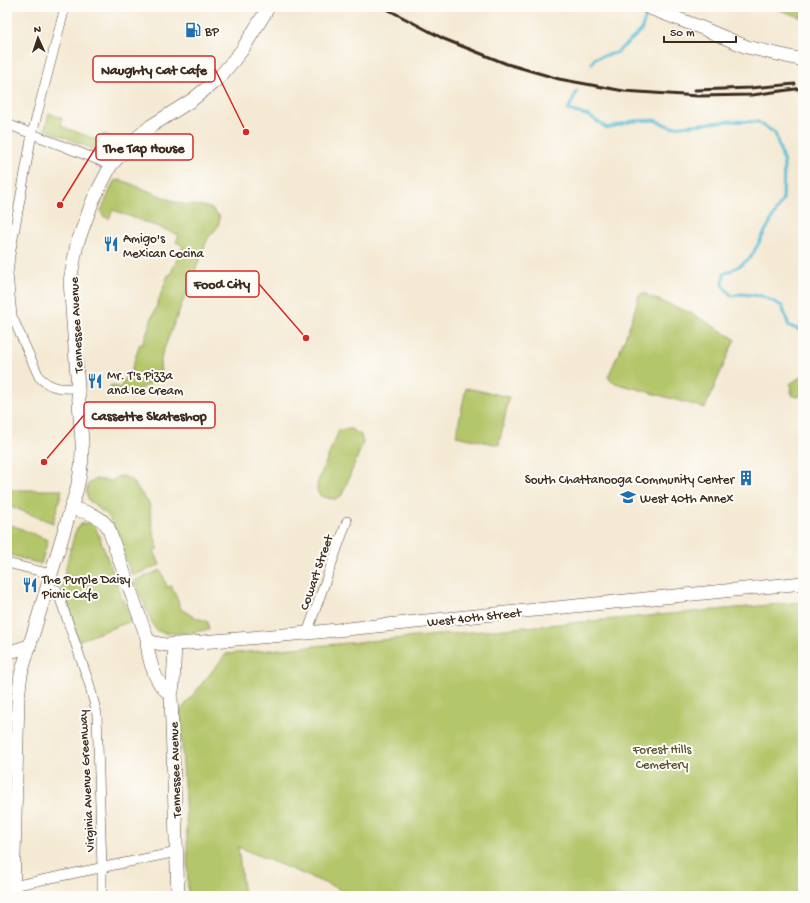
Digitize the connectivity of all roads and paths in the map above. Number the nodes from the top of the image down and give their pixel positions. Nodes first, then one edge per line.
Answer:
1 (65, 7) edge
2 (268, 7) edge
3 (647, 7) edge
4 (803, 60) edge
5 (7, 124) edge
6 (32, 134) junction
7 (110, 165) junction
8 (8, 257) edge
9 (78, 388) junction
10 (71, 508) junction
11 (347, 521) dead end
12 (7, 563) edge
13 (51, 574) junction
14 (803, 583) edge
15 (48, 587) junction
16 (307, 633) junction
17 (147, 638) junction
18 (175, 644) junction
19 (29, 646) junction
20 (7, 652) edge
21 (170, 696) junction
22 (177, 852) junction
23 (102, 867) junction
24 (11, 890) edge
25 (102, 896) edge
26 (178, 896) edge

1 - 6 street
2 - 7 main road, Tennessee Avenue
3 - 4 main road
5 - 6 street
6 - 7 street
6 - 8 street
7 - 9 main road, Tennessee Avenue
8 - 9 street
9 - 10 main road, Tennessee Avenue
10 - 13 main road, Tennessee Avenue
10 - 17 main road
11 - 16 street, Cowart Street
12 - 13 street
13 - 15 main road, Tennessee Avenue
14 - 16 main road, West 40th Street
15 - 19 main road, Tennessee Avenue
15 - 23 street, Virginia Avenue Greenway
16 - 18 main road, West 40th Street
17 - 18 main road, West 40th Street
17 - 21 main road
18 - 21 main road, Tennessee Avenue
19 - 20 main road
19 - 24 main road, Tennessee Avenue
21 - 22 main road, Tennessee Avenue
22 - 23 street
22 - 26 main road, Tennessee Avenue
23 - 24 street
23 - 25 street

